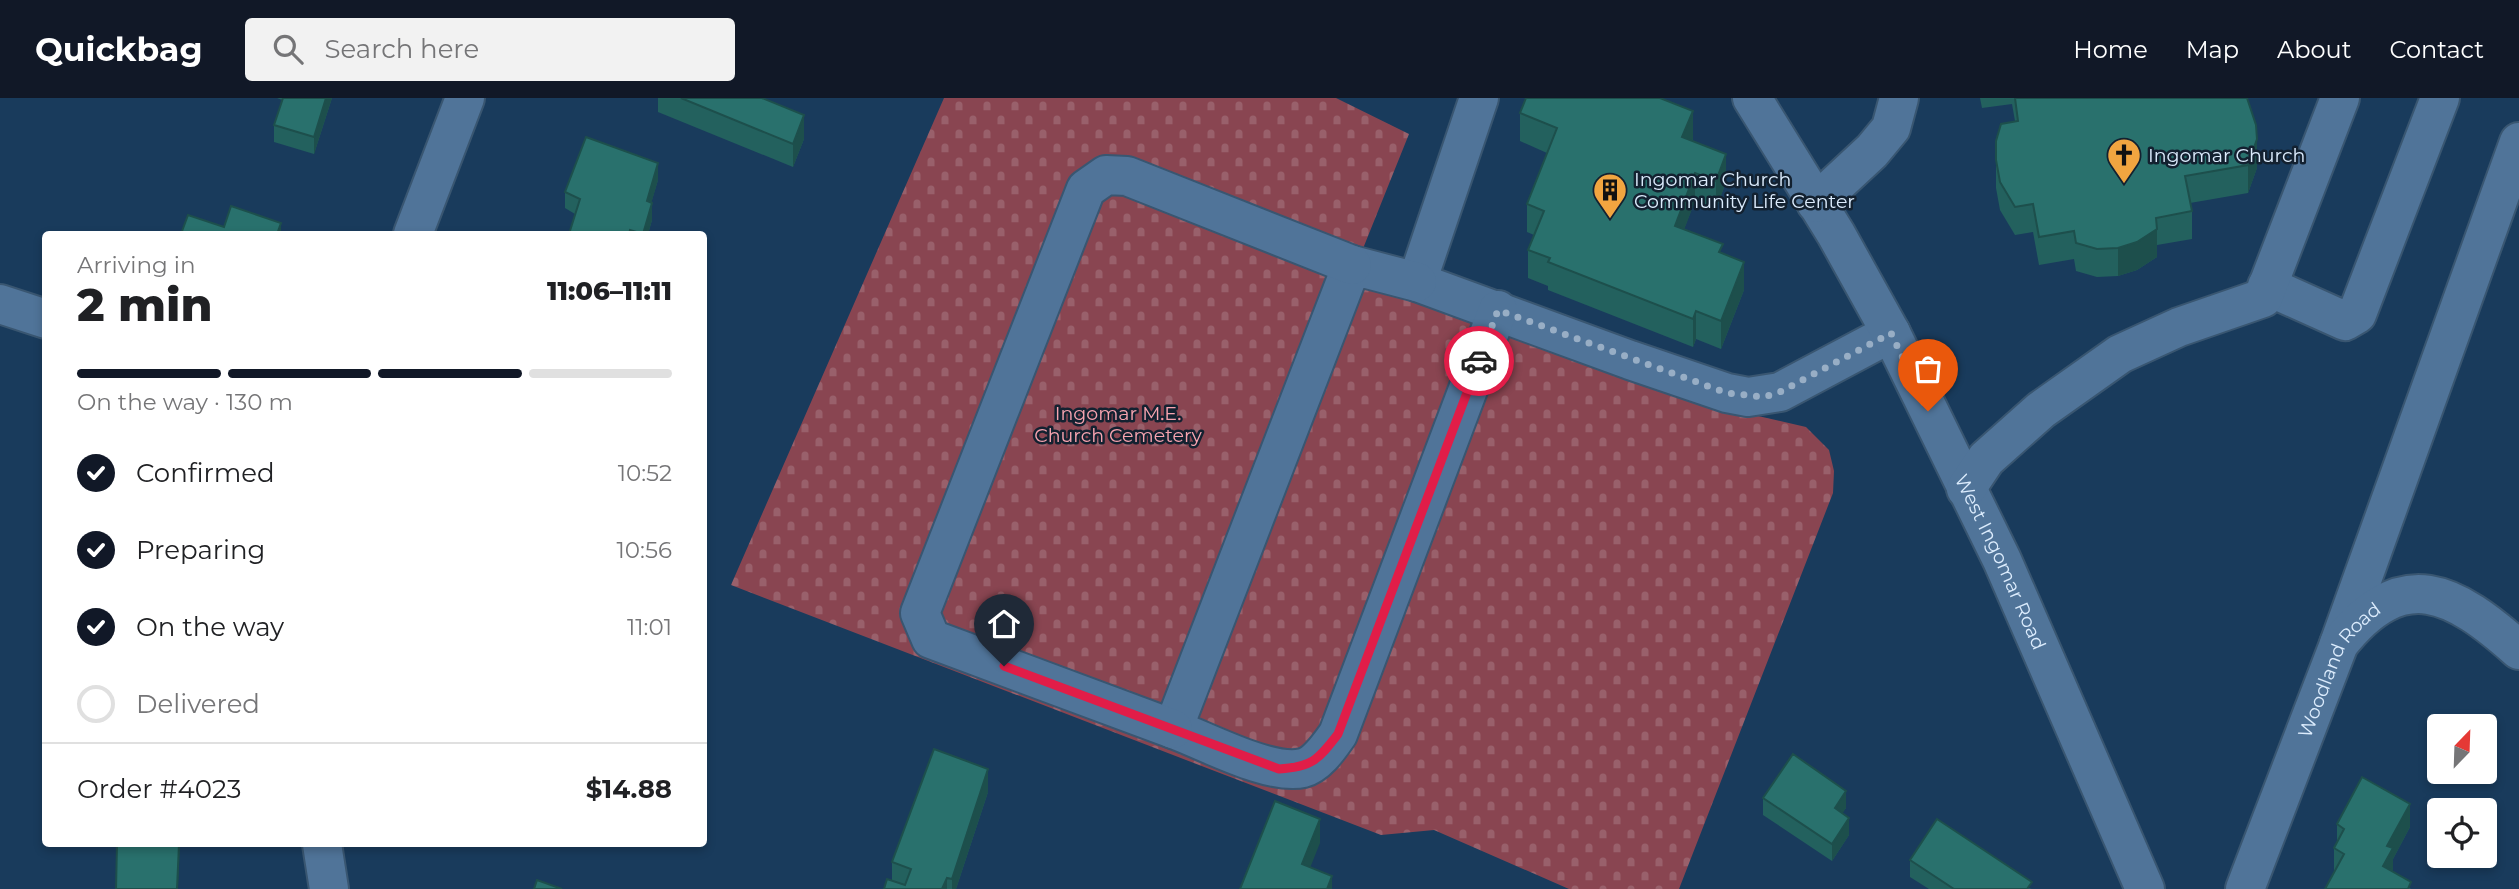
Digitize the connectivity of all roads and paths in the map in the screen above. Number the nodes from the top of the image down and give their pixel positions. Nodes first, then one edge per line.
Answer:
1 (464, 98) edge
2 (1479, 98) edge
3 (1752, 98) edge
4 (1899, 98) edge
5 (2340, 98) edge
6 (2440, 98) edge
7 (2519, 142) edge
8 (1816, 203) junction
9 (414, 231) edge
10 (1352, 265) junction
11 (1417, 282) junction
12 (2267, 286) junction
13 (0, 304) edge
14 (1498, 310) junction
15 (42, 318) edge
16 (1891, 333) junction
17 (1966, 489) junction
18 (2339, 644) junction
19 (2519, 650) edge
20 (1173, 729) junction
21 (322, 847) edge
22 (329, 889) edge
23 (2145, 889) edge
24 (2245, 889) edge

1 - 9 street
2 - 11 street
3 - 8 street, West Ingomar Road
4 - 8 street
5 - 12 street
6 - 12 street
7 - 18 street
8 - 16 street, West Ingomar Road
10 - 11 street
10 - 20 street
10 - 20 street
11 - 14 street
12 - 17 street
13 - 15 street
14 - 16 street
14 - 20 street
16 - 17 street, West Ingomar Road
17 - 23 street, West Ingomar Road
18 - 19 street, Woodland Road
18 - 24 street, Woodland Road
21 - 22 street

